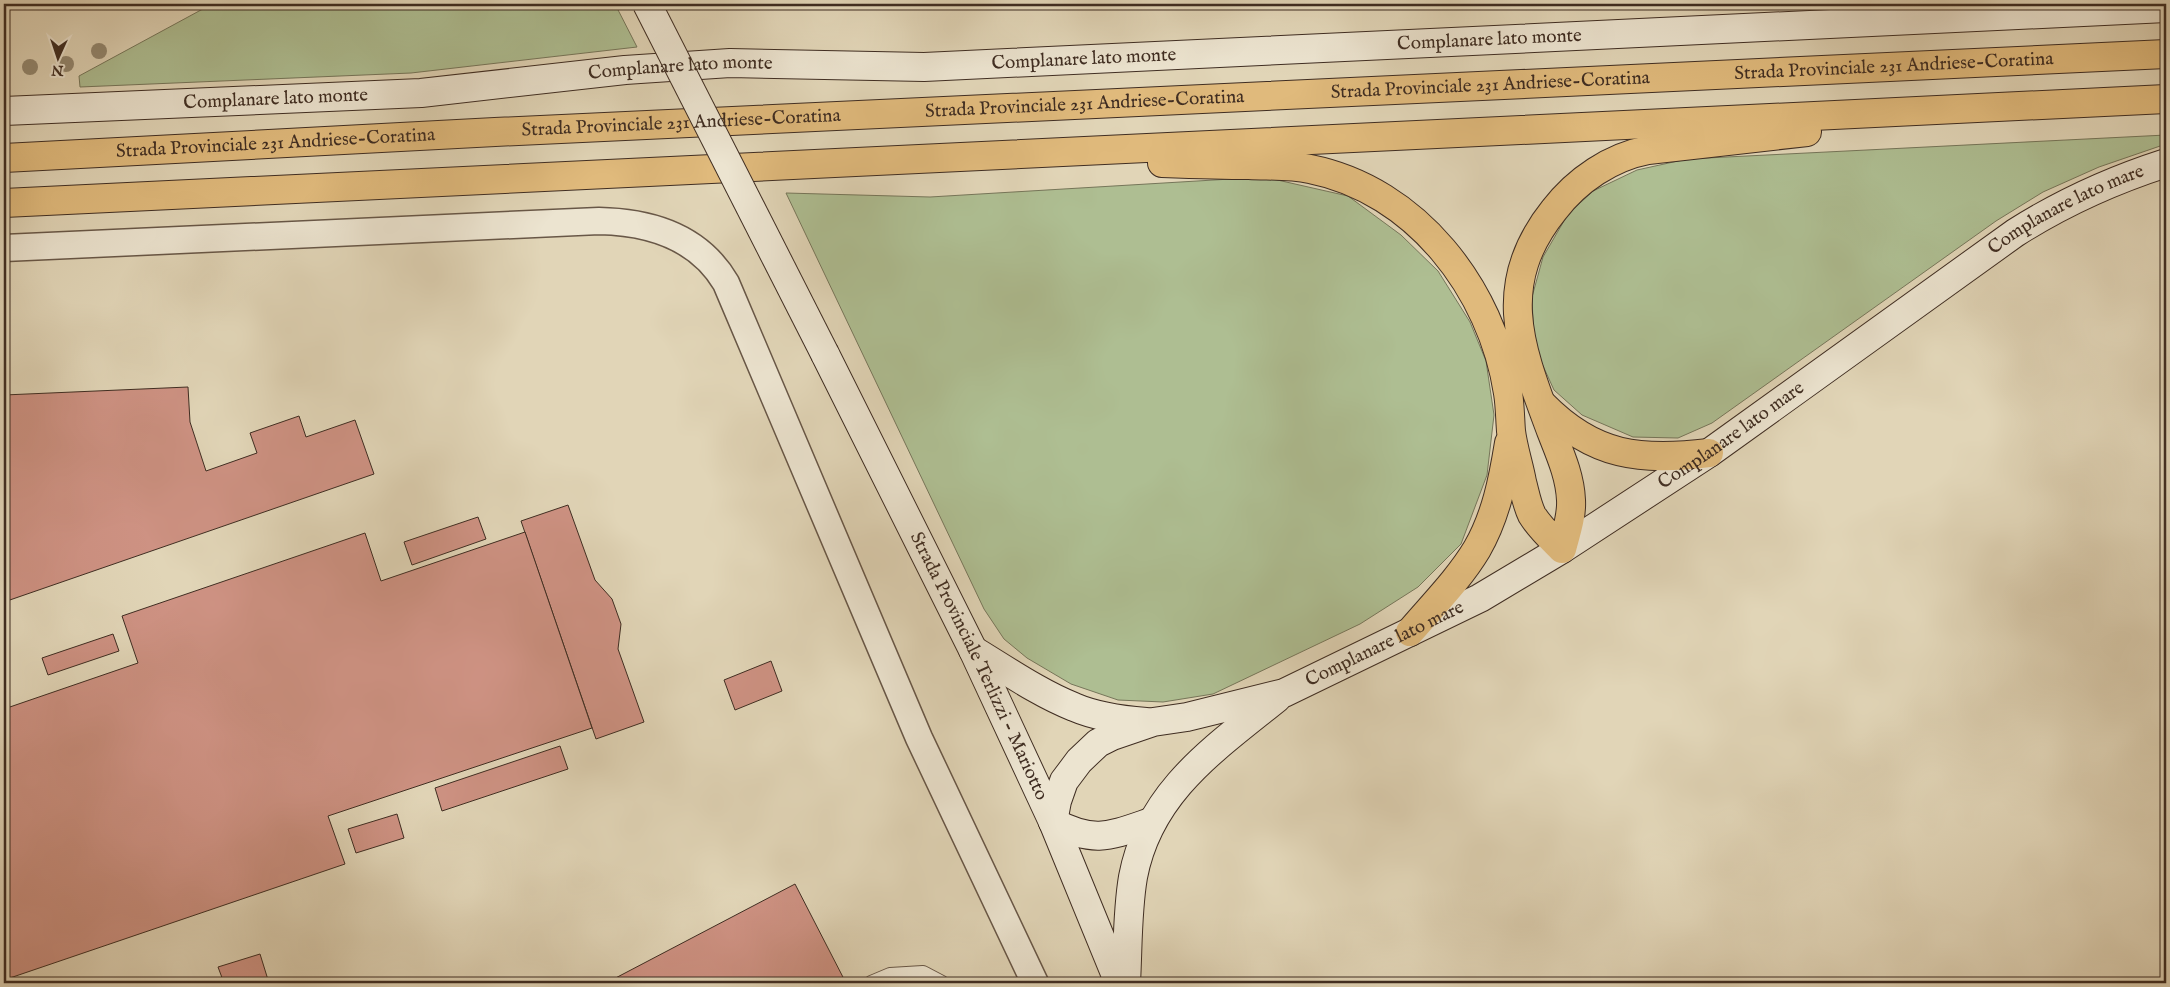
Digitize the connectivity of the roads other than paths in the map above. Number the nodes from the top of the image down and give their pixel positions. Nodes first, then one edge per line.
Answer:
1 (647, 4) edge
2 (2166, 8) edge
3 (2166, 54) edge
4 (2166, 99) edge
5 (2059, 103) junction
6 (4, 111) edge
7 (941, 157) junction
8 (4, 158) edge
9 (2166, 163) edge
10 (4, 203) edge
11 (4, 248) edge
12 (1540, 402) junction
13 (1511, 432) junction
14 (1709, 453) junction
15 (1562, 549) junction
16 (1410, 632) junction
17 (973, 650) junction
18 (1284, 693) junction
19 (1153, 722) junction
20 (1053, 822) junction
21 (1151, 822) junction
22 (871, 983) edge
23 (942, 983) edge
24 (1036, 983) edge
25 (1119, 983) edge
26 (1126, 983) edge

1 - 17 street, Strada Provinciale Terlizzi - Mariotto, bridge
2 - 6 street, Complanare lato monte
3 - 8 highway, Strada Provinciale 231 Andriese-Coratina
4 - 5 highway
5 - 7 highway
5 - 12 highway
7 - 10 highway
7 - 13 highway
9 - 14 street, Complanare lato mare
11 - 24 street
12 - 14 highway
12 - 15 highway
13 - 15 highway
13 - 16 highway
14 - 15 street, Complanare lato mare
15 - 16 street, Complanare lato mare
16 - 18 street, Complanare lato mare
17 - 19 street
17 - 20 street, Strada Provinciale Terlizzi - Mariotto
18 - 19 street
18 - 21 street
19 - 20 street
20 - 21 street
20 - 25 street, Strada Provinciale Terlizzi - Mariotto
21 - 26 street
22 - 23 lane

